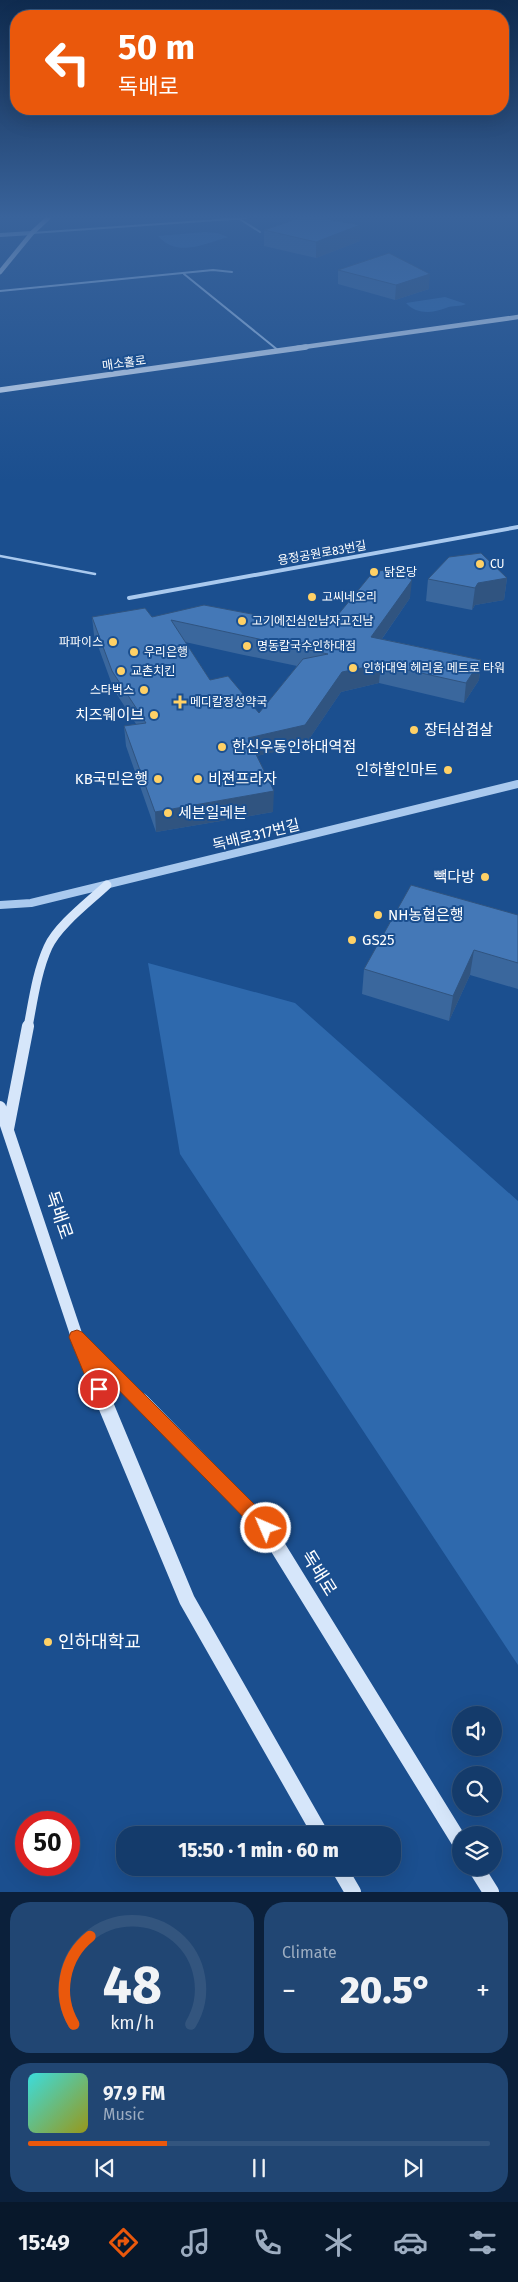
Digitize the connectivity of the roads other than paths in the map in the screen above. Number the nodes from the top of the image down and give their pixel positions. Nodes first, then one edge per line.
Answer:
1 (224, 306) edge
2 (518, 317) edge
3 (279, 351) junction
4 (0, 383) edge
5 (30, 386) junction
6 (0, 390) edge
7 (0, 395) edge
8 (518, 527) edge
9 (0, 556) edge
10 (95, 574) dead end
11 (129, 598) dead end
12 (518, 784) edge
13 (107, 885) junction
14 (0, 905) edge
15 (0, 1107) edge
16 (8, 1130) junction
17 (77, 1337) junction
18 (315, 1826) edge
19 (452, 1829) edge
20 (344, 1876) edge
21 (481, 1876) edge
22 (353, 1892) edge
23 (491, 1892) edge

1 - 3 lane
2 - 3 main road, 매소홀로
3 - 5 main road, 매소홀로
4 - 5 main road
5 - 6 main road, 매소홀로
5 - 7 main road
8 - 11 street, 용정공원로83번길
9 - 10 lane
12 - 13 street, 독배로317번길
13 - 14 street, 독배로317번길
13 - 16 main road
15 - 16 main road, 독배로
16 - 17 main road, 독배로
17 - 18 main road, 독배로
17 - 19 main road, 독배로
20 - 22 main road
21 - 23 main road

